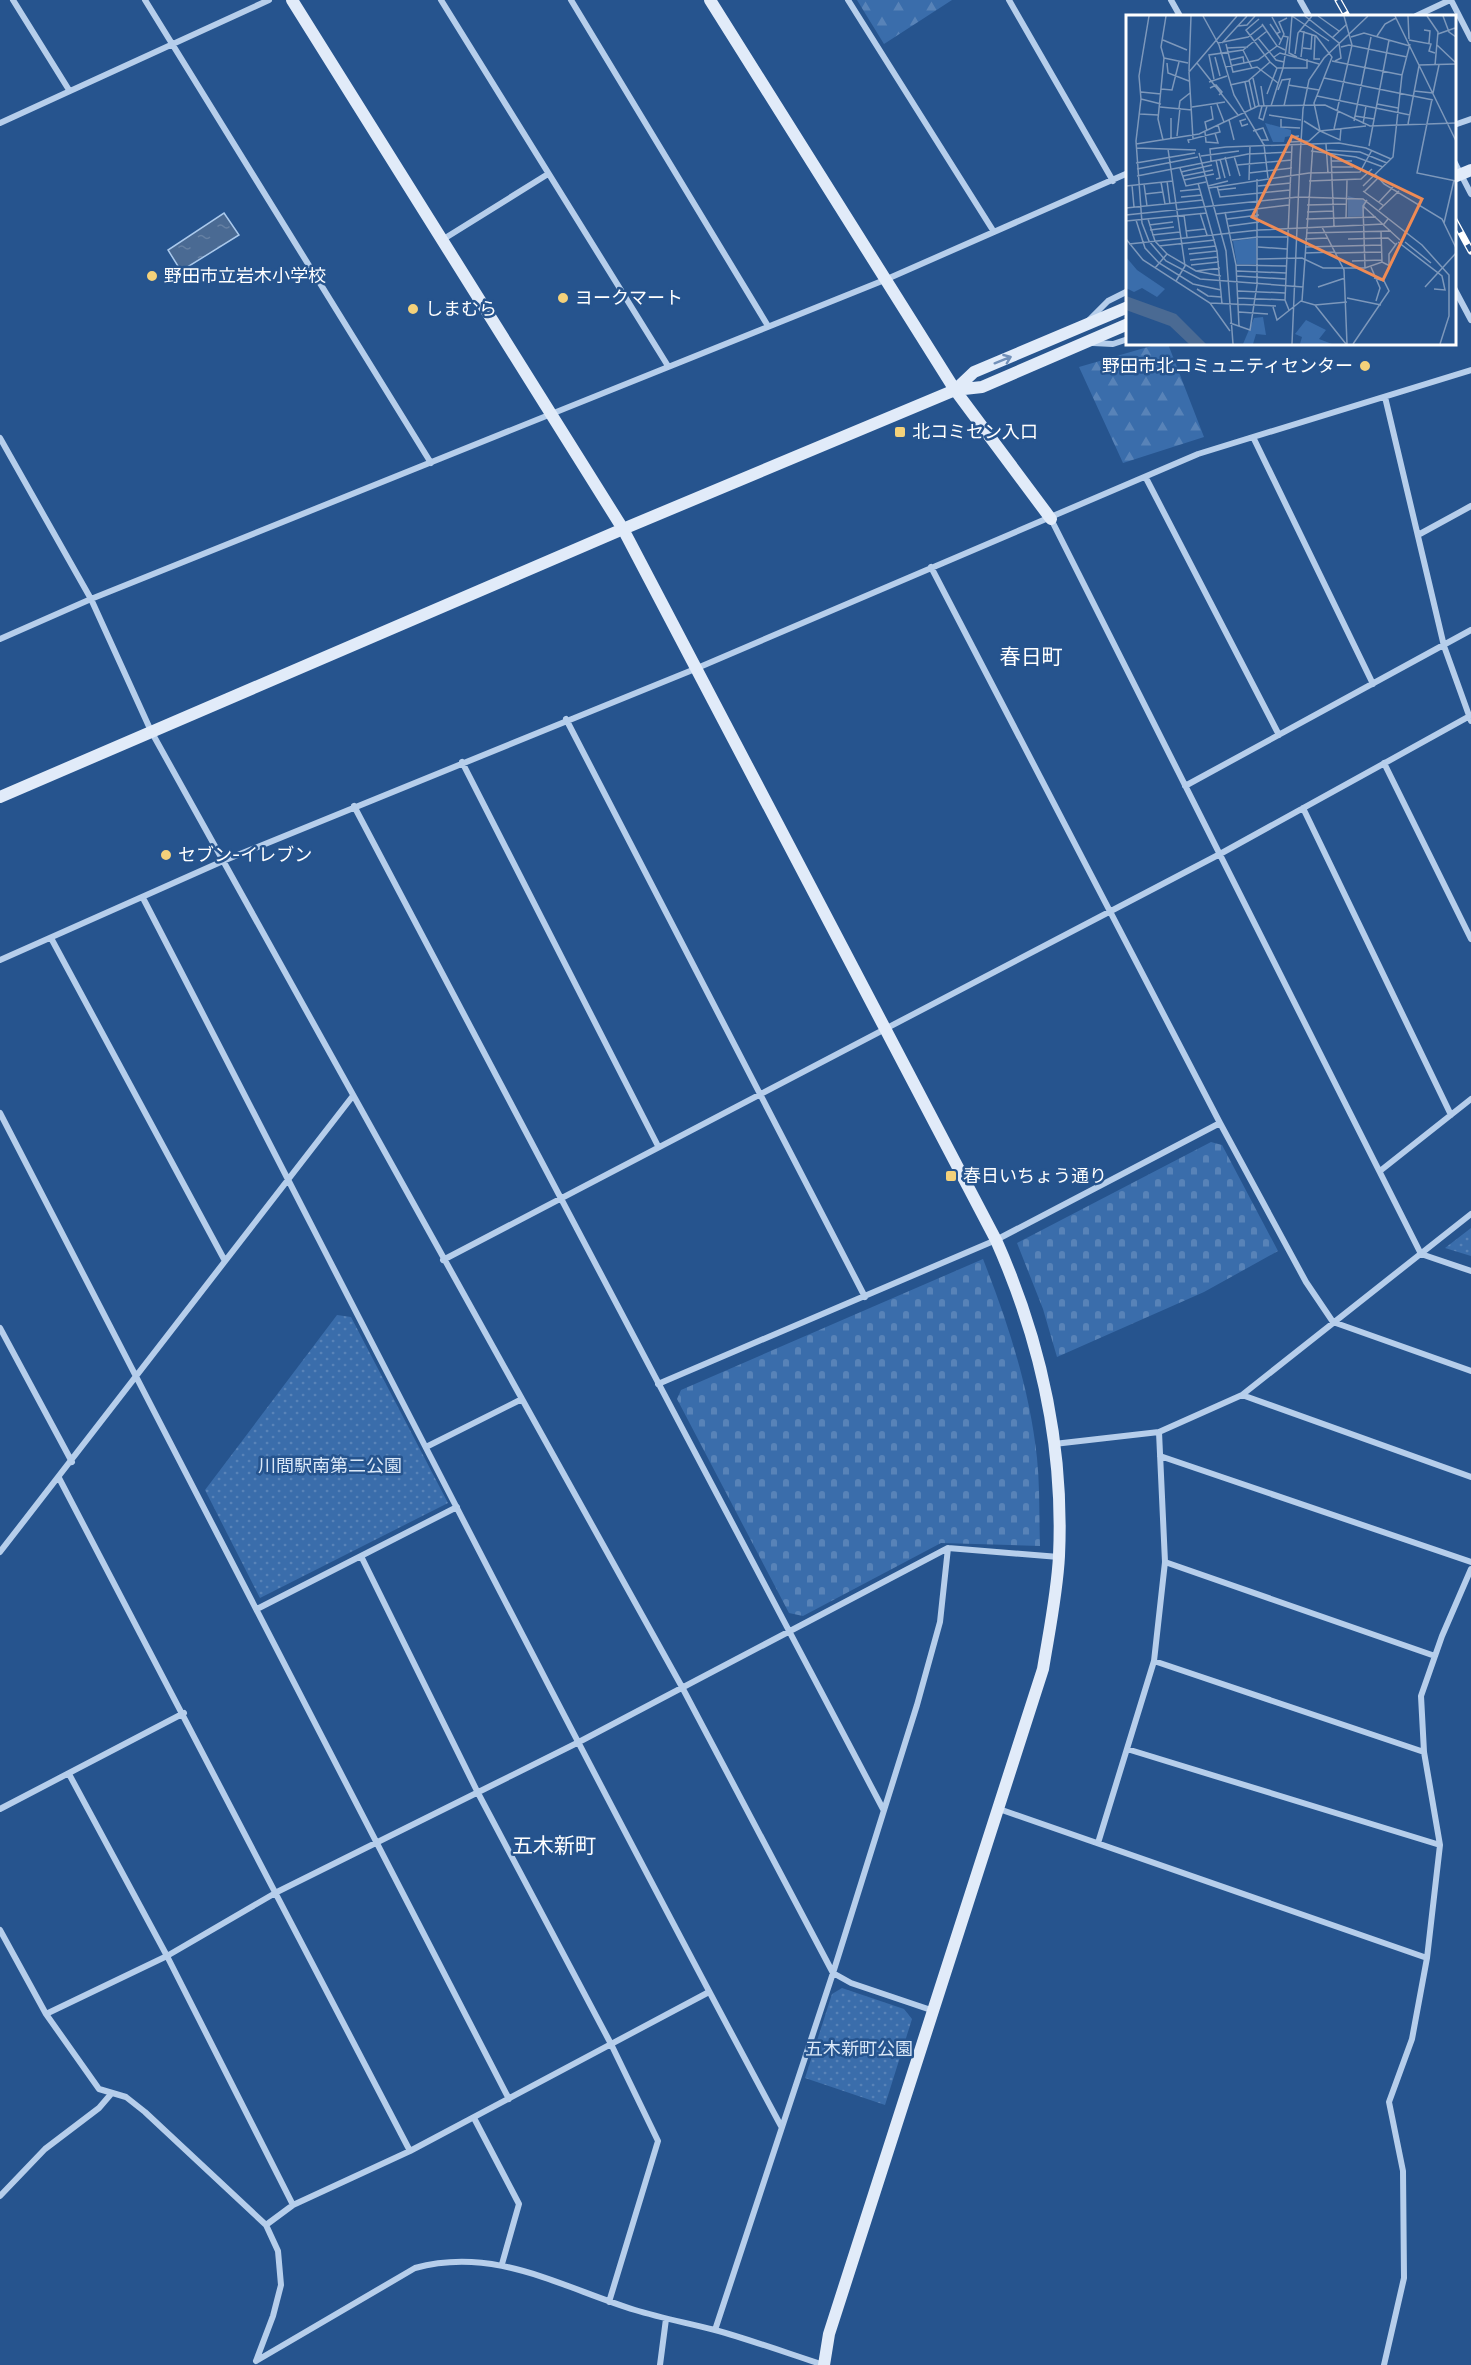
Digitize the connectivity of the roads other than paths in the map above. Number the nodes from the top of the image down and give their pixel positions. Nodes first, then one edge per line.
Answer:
1 (13, 0) edge
2 (145, 0) edge
3 (269, 0) edge
4 (292, 0) edge
5 (441, 0) edge
6 (571, 0) edge
7 (710, 0) edge
8 (848, 0) edge
9 (1009, 0) edge
10 (1171, 0) edge
11 (1300, 0) edge
12 (1450, 0) edge
13 (1179, 15) edge
14 (1308, 15) edge
15 (1418, 15) edge
16 (1471, 39) edge
17 (173, 45) junction
18 (69, 90) junction
19 (1471, 119) edge
20 (0, 123) edge
21 (1456, 125) edge
22 (1456, 163) edge
23 (1471, 170) edge
24 (548, 174) junction
25 (1126, 174) edge
26 (1456, 177) edge
27 (1113, 181) junction
28 (1471, 194) edge
29 (994, 232) junction
30 (442, 240) junction
31 (887, 279) junction
32 (1456, 290) edge
33 (1126, 292) edge
34 (1126, 308) edge
35 (1471, 320) edge
36 (1126, 325) edge
37 (768, 326) junction
38 (1083, 327) junction
39 (1126, 340) edge
40 (1086, 342) junction
41 (668, 366) junction
42 (1471, 370) edge
43 (955, 390) junction
44 (1385, 397) junction
45 (551, 416) junction
46 (0, 438) edge
47 (1254, 439) junction
48 (431, 464) junction
49 (1146, 478) junction
50 (1471, 506) edge
51 (1051, 519) junction
52 (623, 529) junction
53 (1418, 536) junction
54 (931, 567) junction
55 (91, 598) junction
56 (1471, 630) edge
57 (0, 639) edge
58 (1444, 646) junction
59 (695, 669) junction
60 (1373, 684) junction
61 (566, 719) junction
62 (1470, 719) edge
63 (151, 731) junction
64 (1279, 735) junction
65 (462, 762) junction
66 (1384, 763) junction
67 (1185, 786) junction
68 (0, 797) edge
69 (354, 806) junction
70 (1303, 808) junction
71 (1220, 854) junction
72 (223, 861) junction
73 (143, 898) junction
74 (1111, 912) junction
75 (51, 938) junction
76 (1471, 939) edge
77 (0, 960) edge
78 (885, 1028) junction
79 (759, 1094) junction
80 (352, 1097) junction
81 (1471, 1099) edge
82 (0, 1113) edge
83 (1451, 1115) junction
84 (1221, 1123) junction
85 (658, 1146) junction
86 (1380, 1171) junction
87 (288, 1177) junction
88 (560, 1199) junction
89 (1471, 1214) edge
90 (996, 1240) junction
91 (1421, 1254) junction
92 (443, 1260) junction
93 (225, 1261) junction
94 (1471, 1271) edge
95 (866, 1297) junction
96 (1332, 1322) junction
97 (0, 1328) edge
98 (1471, 1371) edge
99 (137, 1378) junction
100 (658, 1384) junction
101 (1242, 1395) junction
102 (520, 1400) junction
103 (1159, 1432) junction
104 (1054, 1444) junction
105 (428, 1446) junction
106 (1160, 1456) junction
107 (72, 1462) junction
108 (1471, 1477) edge
109 (59, 1478) junction
110 (457, 1507) junction
111 (948, 1548) junction
112 (0, 1552) edge
113 (361, 1556) junction
114 (1059, 1557) junction
115 (1165, 1562) junction
116 (1471, 1562) edge
117 (1471, 1569) edge
118 (257, 1609) junction
119 (787, 1631) junction
120 (1435, 1656) junction
121 (1154, 1661) junction
122 (682, 1687) junction
123 (184, 1713) junction
124 (577, 1743) junction
125 (1127, 1749) junction
126 (1424, 1752) junction
127 (69, 1774) junction
128 (478, 1793) junction
129 (0, 1809) edge
130 (883, 1809) junction
131 (999, 1809) junction
132 (1098, 1843) junction
133 (379, 1844) junction
134 (1440, 1845) junction
135 (277, 1892) junction
136 (0, 1930) edge
137 (167, 1956) junction
138 (1427, 1958) junction
139 (833, 1973) junction
140 (709, 1992) junction
141 (934, 2011) junction
142 (46, 2014) junction
143 (611, 2044) junction
144 (111, 2094) junction
145 (509, 2099) junction
146 (474, 2118) junction
147 (780, 2126) junction
148 (410, 2151) junction
149 (0, 2196) edge
150 (293, 2205) junction
151 (266, 2225) junction
152 (502, 2264) junction
153 (609, 2302) junction
154 (666, 2319) junction
155 (715, 2330) junction
156 (660, 2365) edge
157 (824, 2365) edge
158 (1384, 2365) edge

1 - 18 street
2 - 17 street
3 - 17 street
4 - 30 street
5 - 24 street
6 - 37 street
7 - 31 street
8 - 29 street
9 - 27 street
10 - 13 street
11 - 14 street
12 - 15 street
12 - 16 street
17 - 18 street
17 - 48 street
18 - 20 street
19 - 21 street
22 - 28 street
23 - 26 street, bridge
24 - 30 street
24 - 41 street
25 - 27 street
27 - 29 street
29 - 31 street
30 - 45 street
31 - 37 street
31 - 43 street
32 - 35 street
33 - 38 street
34 - 38 street
36 - 40 street
37 - 41 street
43 -> 38 street
39 - 40 street
40 - 43 street
41 - 45 street
42 - 44 street
43 - 51 street
43 - 52 street
44 - 47 street
44 - 53 street
45 - 48 street
45 - 52 street
46 - 55 street
47 - 49 street
47 - 60 street
48 - 55 street
49 - 51 street
49 - 64 street
50 - 53 street
51 - 54 street
51 - 67 street
52 - 59 street
52 - 63 street
53 - 58 street
54 - 59 street
54 - 74 street
55 - 57 street
55 - 63 street
56 - 58 street
58 - 60 street
58 - 62 street
59 - 61 street
59 - 78 street
60 - 64 street
61 - 65 street
61 - 79 street
62 - 66 street
63 - 68 street
63 - 72 street
64 - 67 street
65 - 69 street
65 - 85 street
66 - 70 street
66 - 76 street
67 - 71 street
69 - 72 street
69 - 88 street
70 - 71 street
70 - 83 street
71 - 74 street
71 - 86 street
72 - 73 street
72 - 80 street
73 - 75 street
73 - 87 street
74 - 78 street
74 - 84 street
75 - 77 street
75 - 93 street
78 - 79 street
78 - 90 street
79 - 85 street
79 - 95 street
80 - 87 street
80 - 92 street
81 - 83 street
82 - 99 street
83 - 86 street
84 - 90 street
84 - 96 street
85 - 88 street
86 - 91 street
87 - 93 street
87 - 105 street
88 - 92 street
88 - 100 street
89 - 91 street
90 - 95 street
90 - 104 street
91 - 94 street
91 - 96 street
92 - 102 street
93 - 99 street
95 - 100 street
96 - 98 street
96 - 101 street
97 - 107 street
99 - 107 street
99 - 118 street
100 - 119 street
101 - 103 street
101 - 108 street
102 - 105 street
102 - 122 street
103 - 104 street
103 - 106 street
104 - 114 street
105 - 110 street
106 - 115 street
106 - 116 street
107 - 109 street
109 - 112 street
109 - 123 street
110 - 113 street
110 - 124 street
111 - 114 street
111 - 119 street
111 - 130 street
113 - 118 street
113 - 128 street
114 - 131 street
115 - 120 street
115 - 121 street
117 - 120 street
118 - 133 street
119 - 122 street
119 - 130 street
120 - 126 street
121 - 125 street
121 - 126 street
122 - 124 street
122 - 139 street
123 - 127 street
123 - 135 street
124 - 128 street
124 - 140 street
125 - 132 street
125 - 134 street
126 - 134 street
127 - 129 street
127 - 137 street
128 - 133 street
128 - 143 street
130 - 139 street
131 - 132 street
131 - 141 street
132 - 138 street
133 - 135 street
133 - 145 street
134 - 138 street
135 - 137 street
135 - 148 street
136 - 142 street
137 - 142 street
137 - 150 street
138 - 158 street
139 - 141 street
139 - 147 street
140 - 143 street
140 - 147 street
141 - 157 street
142 - 144 street
143 - 145 street
143 - 153 street
144 - 149 street
144 - 151 street
145 - 146 street
146 - 148 street
146 - 152 street
147 - 155 street
148 - 150 street
150 - 151 street
151 - 152 street
152 - 153 street
153 - 154 street
154 - 155 street
154 - 156 street
155 - 157 street

